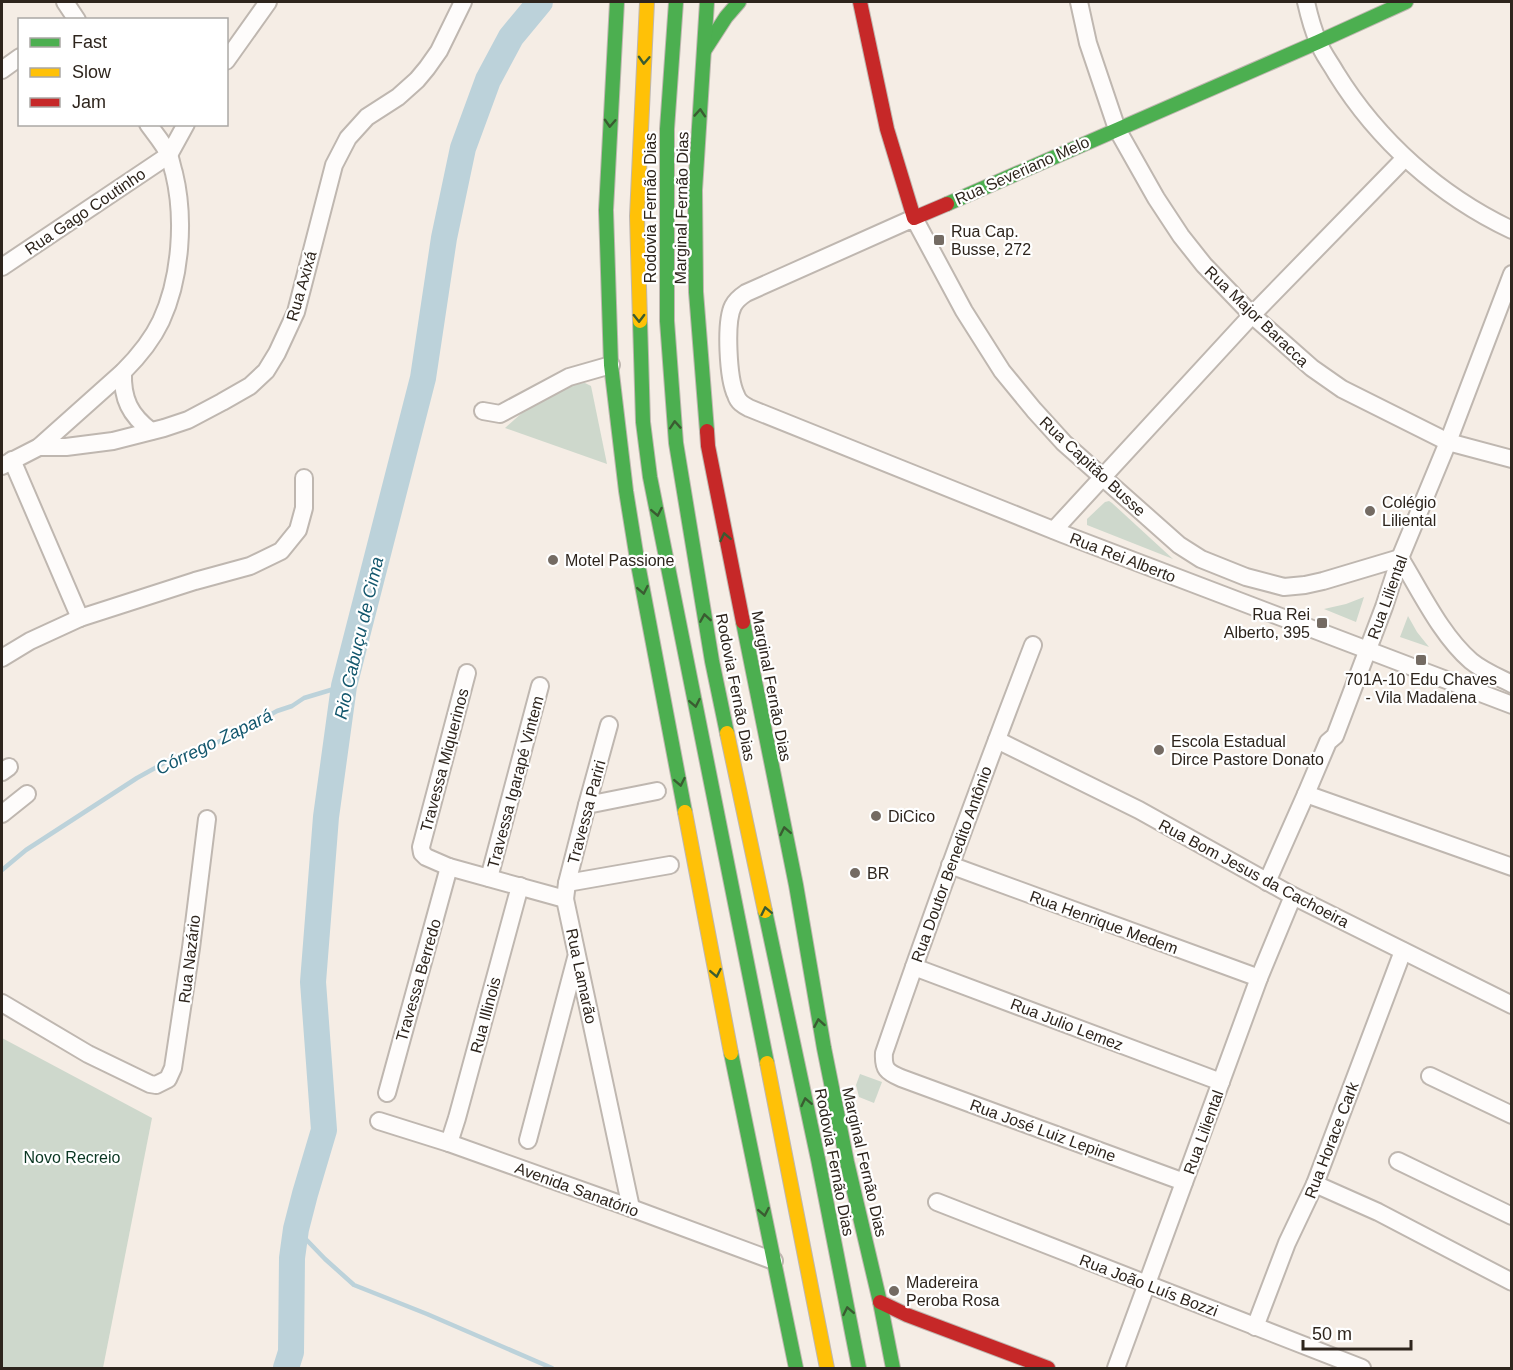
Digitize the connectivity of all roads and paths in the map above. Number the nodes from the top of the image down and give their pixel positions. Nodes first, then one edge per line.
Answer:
1 (65, 2) edge
2 (268, 2) edge
3 (463, 2) edge
4 (617, 2) edge
5 (647, 2) edge
6 (676, 2) edge
7 (707, 2) edge
8 (739, 2) edge
9 (860, 2) edge
10 (1079, 2) edge
11 (1306, 2) edge
12 (1406, 2) edge
13 (75, 18) edge
14 (1318, 42) junction
15 (704, 51) junction
16 (18, 58) edge
17 (228, 58) edge
18 (2, 70) edge
19 (149, 126) edge
20 (185, 126) edge
21 (1117, 129) junction
22 (169, 155) junction
23 (1405, 158) junction
24 (914, 218) junction
25 (1512, 230) edge
26 (2, 267) edge
27 (1512, 274) edge
28 (1252, 315) junction
29 (610, 365) junction
30 (123, 372) junction
31 (739, 401) joint
32 (483, 411) dead end
33 (151, 431) junction
34 (1448, 442) junction
35 (39, 447) junction
36 (1512, 459) edge
37 (7, 463) edge
38 (304, 478) dead end
39 (1102, 478) junction
40 (1054, 530) junction
41 (1400, 558) junction
42 (80, 618) junction
43 (1033, 645) dead end
44 (1368, 650) junction
45 (2, 658) edge
46 (467, 673) dead end
47 (1512, 684) edge
48 (540, 686) dead end
49 (1512, 705) edge
50 (609, 725) dead end
51 (997, 740) junction
52 (657, 792) dead end
53 (27, 794) dead end
54 (1306, 794) junction
55 (5, 804) edge
56 (587, 805) junction
57 (207, 819) dead end
58 (670, 865) dead end
59 (950, 866) junction
60 (448, 867) junction
61 (1512, 867) edge
62 (489, 878) junction
63 (1267, 882) junction
64 (520, 886) junction
65 (566, 891) junction
66 (1293, 896) junction
67 (1403, 951) junction
68 (577, 955) junction
69 (914, 967) junction
70 (1259, 978) junction
71 (2, 1003) edge
72 (1512, 1005) edge
73 (1430, 1076) dead end
74 (901, 1078) joint
75 (1221, 1082) junction
76 (387, 1093) dead end
77 (1512, 1115) edge
78 (379, 1121) dead end
79 (528, 1140) dead end
80 (449, 1143) junction
81 (1398, 1161) dead end
82 (1184, 1182) junction
83 (1315, 1184) junction
84 (937, 1202) dead end
85 (631, 1208) junction
86 (1512, 1216) edge
87 (774, 1261) junction
88 (1512, 1282) edge
89 (1146, 1284) junction
90 (880, 1302) junction
91 (1255, 1327) junction
92 (796, 1368) edge
93 (827, 1368) edge
94 (859, 1368) edge
95 (893, 1368) edge
96 (1048, 1368) edge
97 (1116, 1368) edge
98 (1362, 1368) edge

1 - 13 street
2 - 17 street
3 - 33 street, Rua Axixá
4 -> 29 main road
5 -> 93 main road, Rodovia Fernão Dias
94 -> 6 main road, Rodovia Fernão Dias
7 - 15 main road, Marginal Fernão Dias
8 - 15 main road
9 - 24 main road, Rua Capitão Busse
10 - 21 street, Rua Major Baracca
11 - 14 street
12 - 14 main road, Rua Severiano Melo
14 - 21 main road, Rua Severiano Melo
14 - 23 street
90 -> 15 main road, Marginal Fernão Dias
16 - 18 street
19 - 22 street
20 - 22 street
21 - 24 main road, Rua Severiano Melo
21 - 28 street, Rua Major Baracca
22 - 26 street, Rua Gago Coutinho
22 - 30 street
23 - 25 street
23 - 28 street
24 - 31 street, Rua Severiano Melo
24 - 39 street, Rua Capitão Busse
27 - 34 street, Rua Liliental
28 - 34 street, Rua Major Baracca
28 - 39 street
29 - 32 street
29 -> 87 main road
30 - 33 street
30 - 35 street
31 - 40 street, Rua Rei Alberto
33 - 35 street, Rua Axixá
34 - 36 street, Rua Major Baracca
34 - 41 street, Rua Liliental
35 - 37 street
37 - 42 street
38 - 42 street
39 - 40 street
39 - 41 street, Rua Capitão Busse
40 - 44 street, Rua Rei Alberto
41 - 44 street, Rua Liliental
41 - 47 street
42 - 45 street
43 - 51 street, Rua Doutor Benedito Antônio
44 - 49 street, Rua Rei Alberto
44 - 54 street, Rua Liliental
46 - 60 street, Travessa Miquerinos
48 - 62 street, Travessa Igarapé Vintem
50 - 56 street, Travessa Pariri
51 - 59 street, Rua Doutor Benedito Antônio
51 - 63 street, Rua Bom Jesus da Cachoeira
52 - 56 street
53 - 55 street
54 - 61 street
54 - 63 street, Rua Liliental
56 - 65 street, Travessa Pariri
57 - 71 street, Rua Nazário
58 - 65 street
59 - 69 street, Rua Doutor Benedito Antônio
59 - 70 street, Rua Henrique Medem
60 - 62 street
60 - 76 street, Travessa Berredo
62 - 64 street
63 - 66 street, Rua Bom Jesus da Cachoeira
64 - 65 street
64 - 80 street, Rua Illinois
65 - 68 street, Rua Lamarão
66 - 67 street, Rua Bom Jesus da Cachoeira
66 - 70 street, Rua Liliental
67 - 72 street, Rua Bom Jesus da Cachoeira
67 - 83 street, Rua Horace Cark
68 - 79 street
68 - 85 street, Rua Lamarão
69 - 74 street, Rua Doutor Benedito Antônio
69 - 75 street, Rua Julio Lemez
70 - 75 street, Rua Liliental
73 - 77 street
74 - 82 street, Rua José Luiz Lepine
75 - 82 street, Rua Liliental
78 - 80 street, Avenida Sanatório
80 - 85 street, Avenida Sanatório
81 - 86 street
82 - 89 street, Rua Liliental
83 - 88 street
83 - 91 street, Rua Horace Cark
84 - 89 street, Rua João Luís Bozzi
85 - 87 street, Avenida Sanatório
87 - 92 main road
89 - 91 street, Rua João Luís Bozzi
89 - 97 street, Rua Liliental
90 - 95 main road, Marginal Fernão Dias
90 - 96 main road
91 - 98 street, Rua João Luís Bozzi

